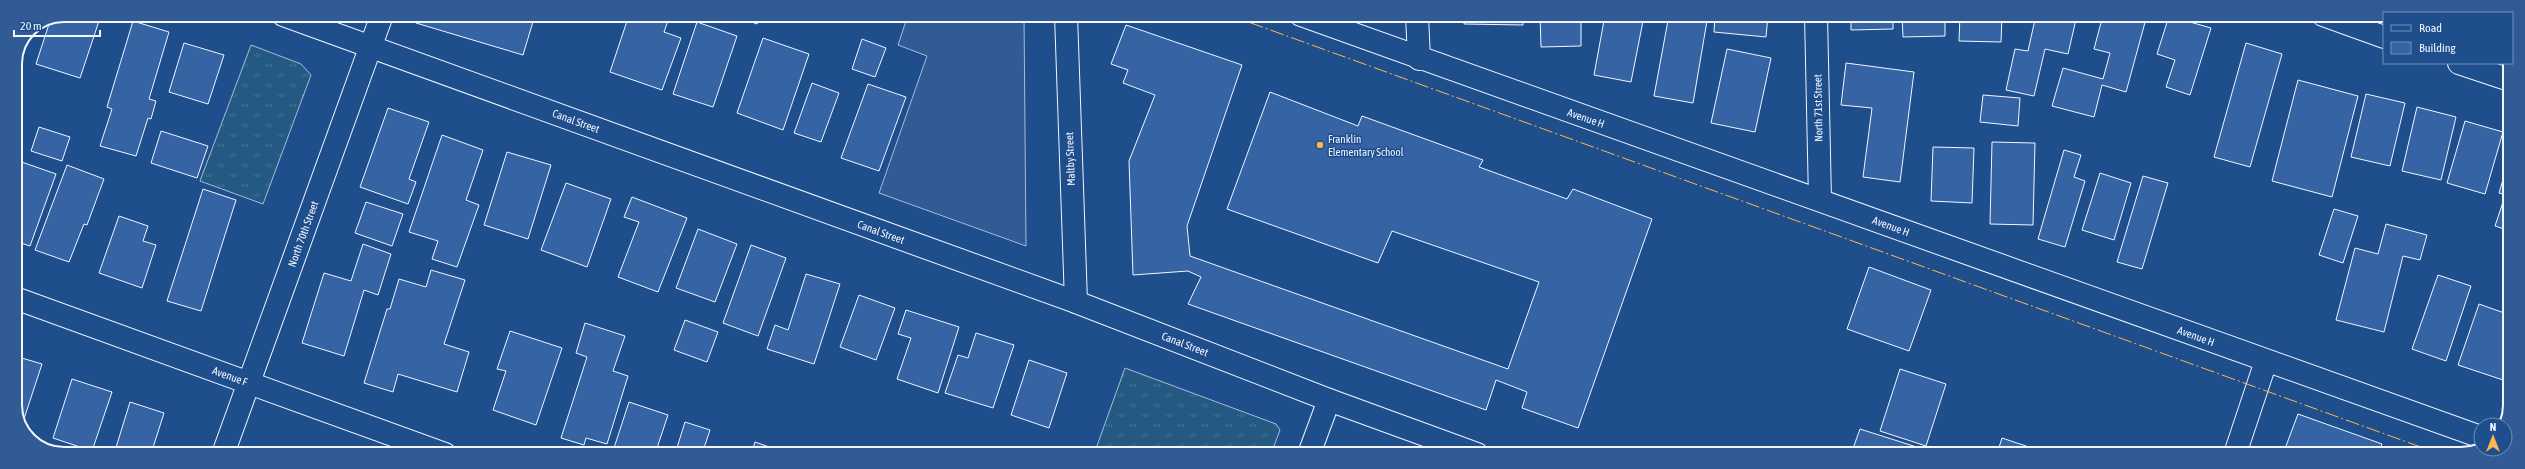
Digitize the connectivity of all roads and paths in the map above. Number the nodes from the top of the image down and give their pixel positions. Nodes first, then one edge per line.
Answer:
1 (302, 22) edge
2 (380, 22) edge
3 (1066, 22) edge
4 (1320, 22) edge
5 (1417, 22) edge
6 (1816, 22) edge
7 (2342, 22) edge
8 (2383, 37) edge
9 (371, 47) junction
10 (1419, 59) junction
11 (2463, 64) edge
12 (2503, 78) edge
13 (1820, 200) junction
14 (22, 301) edge
15 (1076, 302) junction
16 (2266, 361) junction
17 (249, 383) junction
18 (1329, 400) junction
19 (2473, 435) edge
20 (226, 447) edge
21 (426, 447) edge
22 (1312, 447) edge
23 (1458, 447) edge
24 (2237, 447) edge

1 - 9 street, Canal Street
2 - 9 street, North 70th Street
3 - 15 street, Maltby Street
4 - 10 street, Avenue H
5 - 10 street
6 - 13 street, North 71st Street
7 - 8 street
9 - 15 street, Canal Street
9 - 17 street, North 70th Street
10 - 13 street, Avenue H
11 - 12 street
13 - 16 street, Avenue H
14 - 17 street, Avenue F
15 - 18 street, Canal Street
16 - 19 street, Avenue H
16 - 24 street
17 - 20 street, North 70th Street
17 - 21 street, Avenue F
18 - 22 street
18 - 23 street, Canal Street

